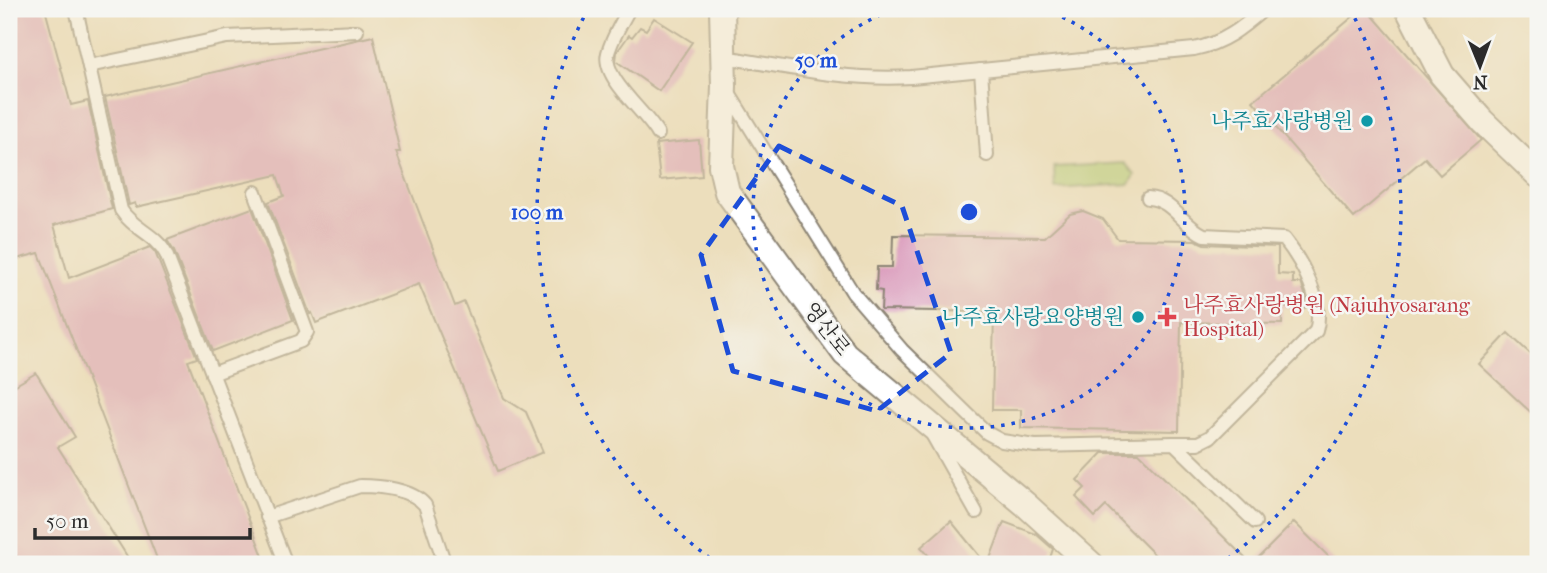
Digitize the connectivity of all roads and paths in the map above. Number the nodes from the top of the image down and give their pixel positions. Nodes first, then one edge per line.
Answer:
1 (76, 9) edge
2 (629, 9) edge
3 (722, 9) edge
4 (1265, 9) edge
5 (1408, 9) edge
6 (357, 31) dead end
7 (724, 57) junction
8 (89, 66) junction
9 (982, 71) junction
10 (724, 86) junction
11 (658, 134) dead end
12 (987, 155) dead end
13 (1538, 175) edge
14 (255, 191) dead end
15 (1148, 198) dead end
16 (212, 374) junction
17 (925, 421) junction
18 (1174, 443) junction
19 (976, 512) dead end
20 (267, 517) junction
21 (1255, 522) dead end
22 (286, 564) edge
23 (445, 564) edge
24 (1091, 564) edge

1 - 8 lane
2 - 11 lane
3 - 7 street, 영산로
4 - 9 lane
5 - 13 street
6 - 8 lane
7 - 9 lane
7 - 10 street, 영산로
8 - 16 lane
9 - 12 lane
10 - 17 street, 영산로
10 - 18 lane
14 - 16 lane
15 - 18 lane
16 - 20 lane
17 - 19 lane
17 - 24 street, 영산로
18 - 21 lane
20 - 22 lane
20 - 23 lane

